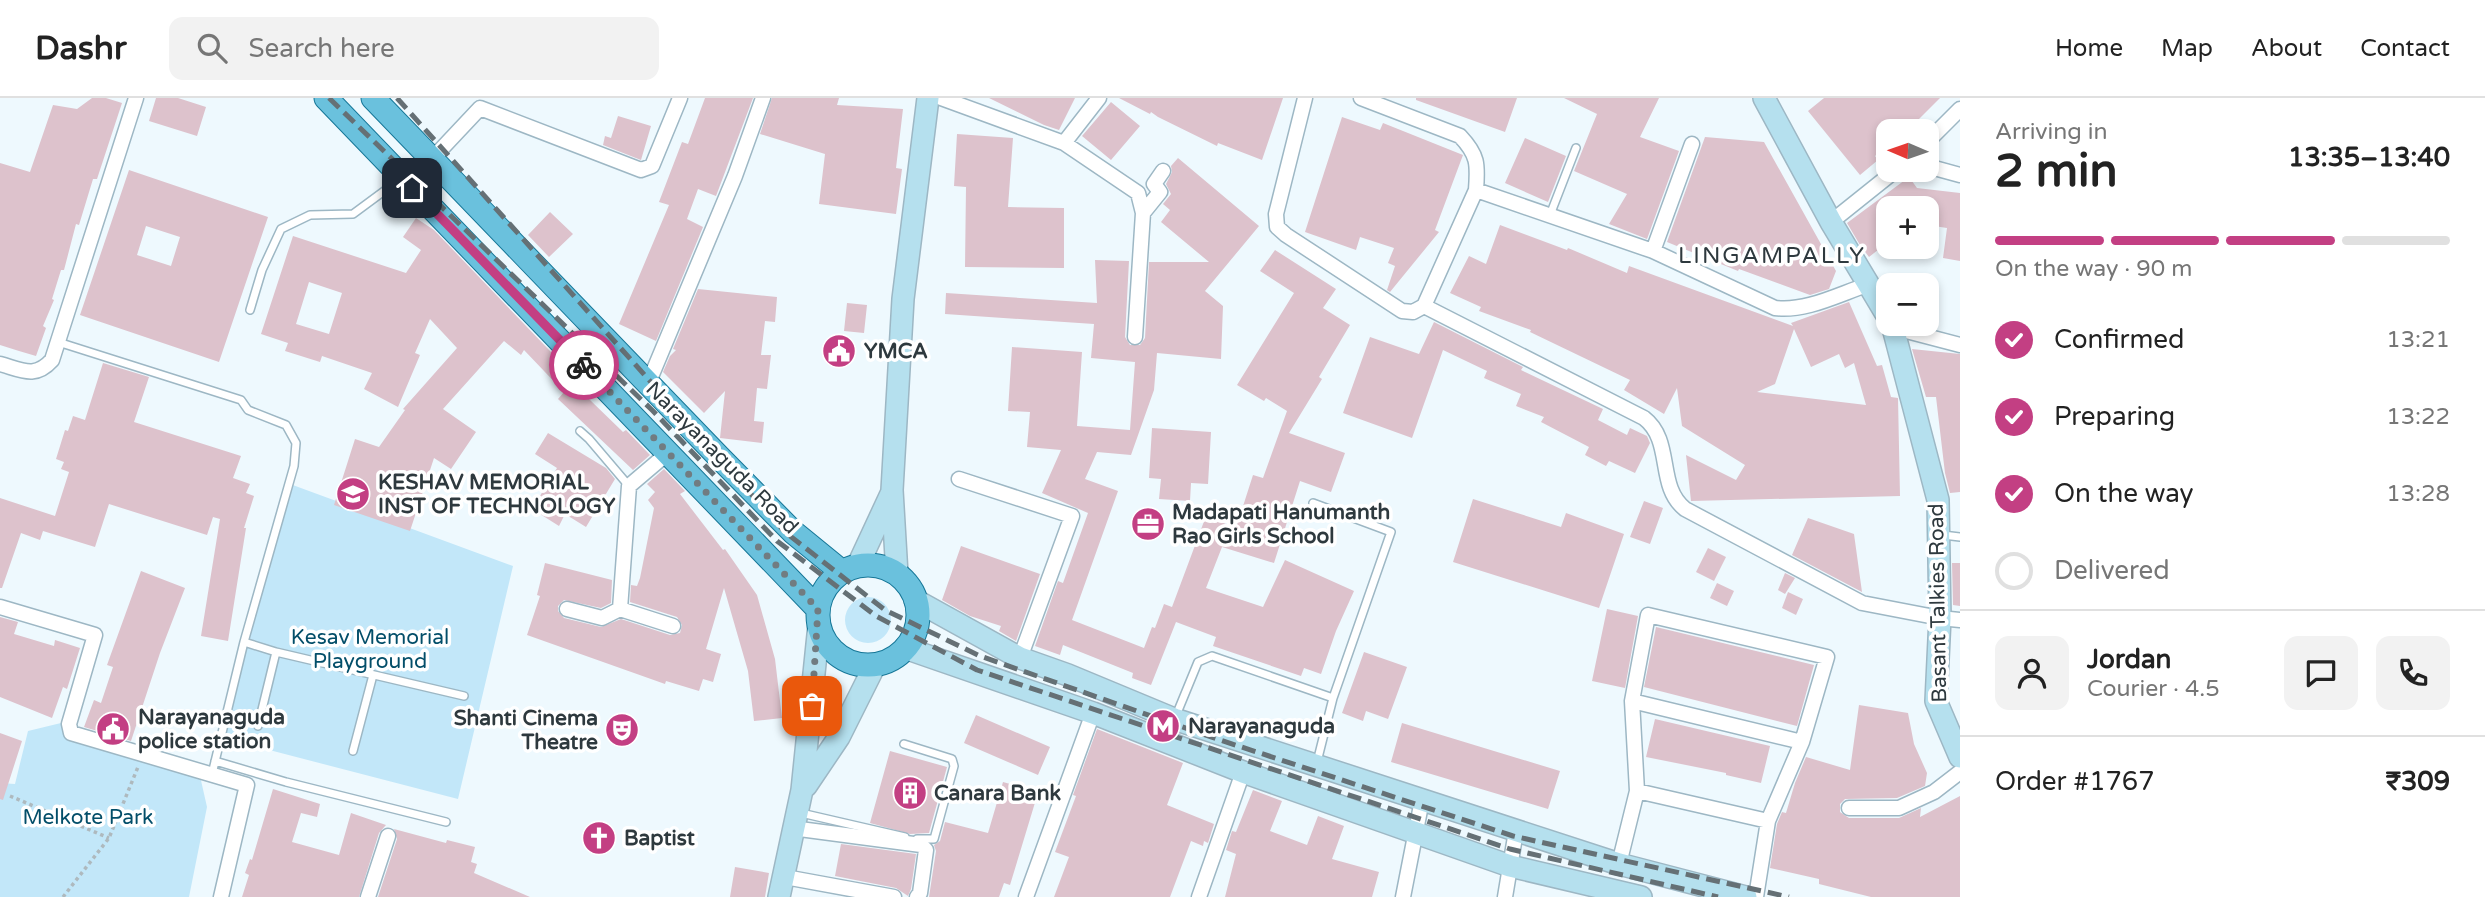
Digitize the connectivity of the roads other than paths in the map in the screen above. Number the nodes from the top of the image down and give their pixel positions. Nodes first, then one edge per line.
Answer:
1 (136, 98) edge
2 (326, 98) edge
3 (680, 98) edge
4 (763, 98) edge
5 (928, 98) edge
6 (941, 98) edge
7 (1098, 98) edge
8 (1305, 98) edge
9 (1362, 98) edge
10 (1764, 98) edge
11 (380, 100) edge
12 (481, 103) edge
13 (1960, 109) edge
14 (1939, 130) edge
15 (1064, 143) junction
16 (1692, 145) dead end
17 (1576, 148) dead end
18 (432, 159) junction
19 (1939, 169) edge
20 (1163, 171) dead end
21 (1960, 174) edge
22 (402, 178) junction
23 (1881, 182) edge
24 (1476, 190) junction
25 (1143, 213) junction
26 (1550, 215) junction
27 (1831, 222) junction
28 (1653, 251) junction
29 (1867, 285) junction
30 (1876, 299) edge
31 (1424, 306) junction
32 (250, 310) dead end
33 (1895, 336) edge
34 (1932, 336) edge
35 (1135, 337) dead end
36 (58, 342) junction
37 (610, 344) junction
38 (1960, 345) edge
39 (0, 364) edge
40 (586, 367) junction
41 (648, 383) junction
42 (579, 431) dead end
43 (669, 452) junction
44 (959, 479) dead end
45 (629, 486) junction
46 (892, 490) junction
47 (1313, 503) dead end
48 (1938, 535) junction
49 (1960, 537) edge
50 (850, 569) junction
51 (897, 574) junction
52 (915, 600) junction
53 (0, 607) edge
54 (567, 609) dead end
55 (620, 609) junction
56 (819, 617) junction
57 (1950, 619) edge
58 (673, 626) dead end
59 (244, 642) junction
60 (905, 648) junction
61 (276, 652) junction
62 (1020, 659) junction
63 (876, 665) junction
64 (373, 675) junction
65 (464, 696) dead end
66 (1333, 698) junction
67 (1632, 701) junction
68 (1093, 713) junction
69 (1174, 719) junction
70 (258, 726) dead end
71 (1802, 742) junction
72 (904, 744) dead end
73 (353, 751) dead end
74 (1960, 757) edge
75 (1316, 766) junction
76 (214, 767) junction
77 (1243, 772) junction
78 (1960, 772) edge
79 (803, 790) junction
80 (1636, 791) junction
81 (1422, 800) junction
82 (1849, 807) dead end
83 (795, 820) junction
84 (1768, 821) junction
85 (446, 822) dead end
86 (1516, 831) junction
87 (1416, 832) junction
88 (388, 836) dead end
89 (1619, 864) junction
90 (1510, 866) junction
91 (782, 887) edge
92 (1628, 896) edge
93 (220, 897) edge
94 (368, 897) edge
95 (894, 897) edge
96 (917, 897) edge
97 (1026, 897) edge
98 (1199, 897) edge
99 (1403, 897) edge
100 (1505, 897) edge
101 (1746, 897) edge
102 (1756, 897) edge

1 - 36 street
2 - 22 main road, Narayanaguda Road
3 - 12 street
4 - 41 street
5 - 46 main road
6 - 15 street
7 - 15 street
8 - 31 street
9 - 24 street
10 - 27 main road, Basant Talkies Road
11 - 18 main road, Narayanaguda Road
12 - 18 street
13 - 14 street
15 - 25 street
16 - 28 street
17 - 26 lane
18 - 37 main road, Narayanaguda Road
19 - 21 street
20 - 25 street
22 - 32 lane
22 - 40 main road, Narayanaguda Road
23 - 27 street
24 - 26 street
24 - 31 street
25 - 35 street
26 - 28 street
27 - 29 main road, Basant Talkies Road
28 - 29 street
29 - 30 main road, Basant Talkies Road
31 - 57 street
33 - 48 main road, Basant Talkies Road
34 - 38 street
36 - 39 street
36 - 59 lane
37 - 40 main road
37 - 41 main road, Narayanaguda Road
40 - 43 main road, Narayanaguda Road
41 - 50 main road, Narayanaguda Road
42 - 45 lane
43 - 45 street
43 - 56 main road, Narayanaguda Road
44 - 62 street
45 - 55 street
46 - 50 main road
46 - 51 main road
47 - 66 lane
48 - 49 lane
48 - 57 main road, Basant Talkies Road
50 - 51 main road
50 - 56 main road
51 - 52 main road
52 - 60 main road
52 - 62 main road
53 - 76 street
54 - 55 street
55 - 58 street
56 - 63 main road
56 - 79 main road
57 - 74 main road, Basant Talkies Road
59 - 61 lane
59 - 76 lane
60 - 63 main road
60 - 68 main road
61 - 64 lane
61 - 70 lane
62 - 69 main road
63 - 79 main road
64 - 65 lane
64 - 73 lane
66 - 69 lane
66 - 75 lane
67 - 71 street
67 - 71 street
67 - 80 street
68 - 77 main road
68 - 97 street
69 - 75 main road
71 - 84 street
72 - 83 lane
75 - 81 main road
76 - 85 lane
76 - 93 street
77 - 87 main road
77 - 98 street
78 - 82 street
79 - 83 main road
80 - 84 street
80 - 89 street
81 - 86 main road
81 - 87 street
83 - 91 main road
83 - 96 street
84 - 102 street
86 - 89 main road
86 - 90 street
87 - 90 main road
87 - 99 street
88 - 94 street
89 - 101 main road
90 - 92 main road
90 - 100 street
91 - 95 street

